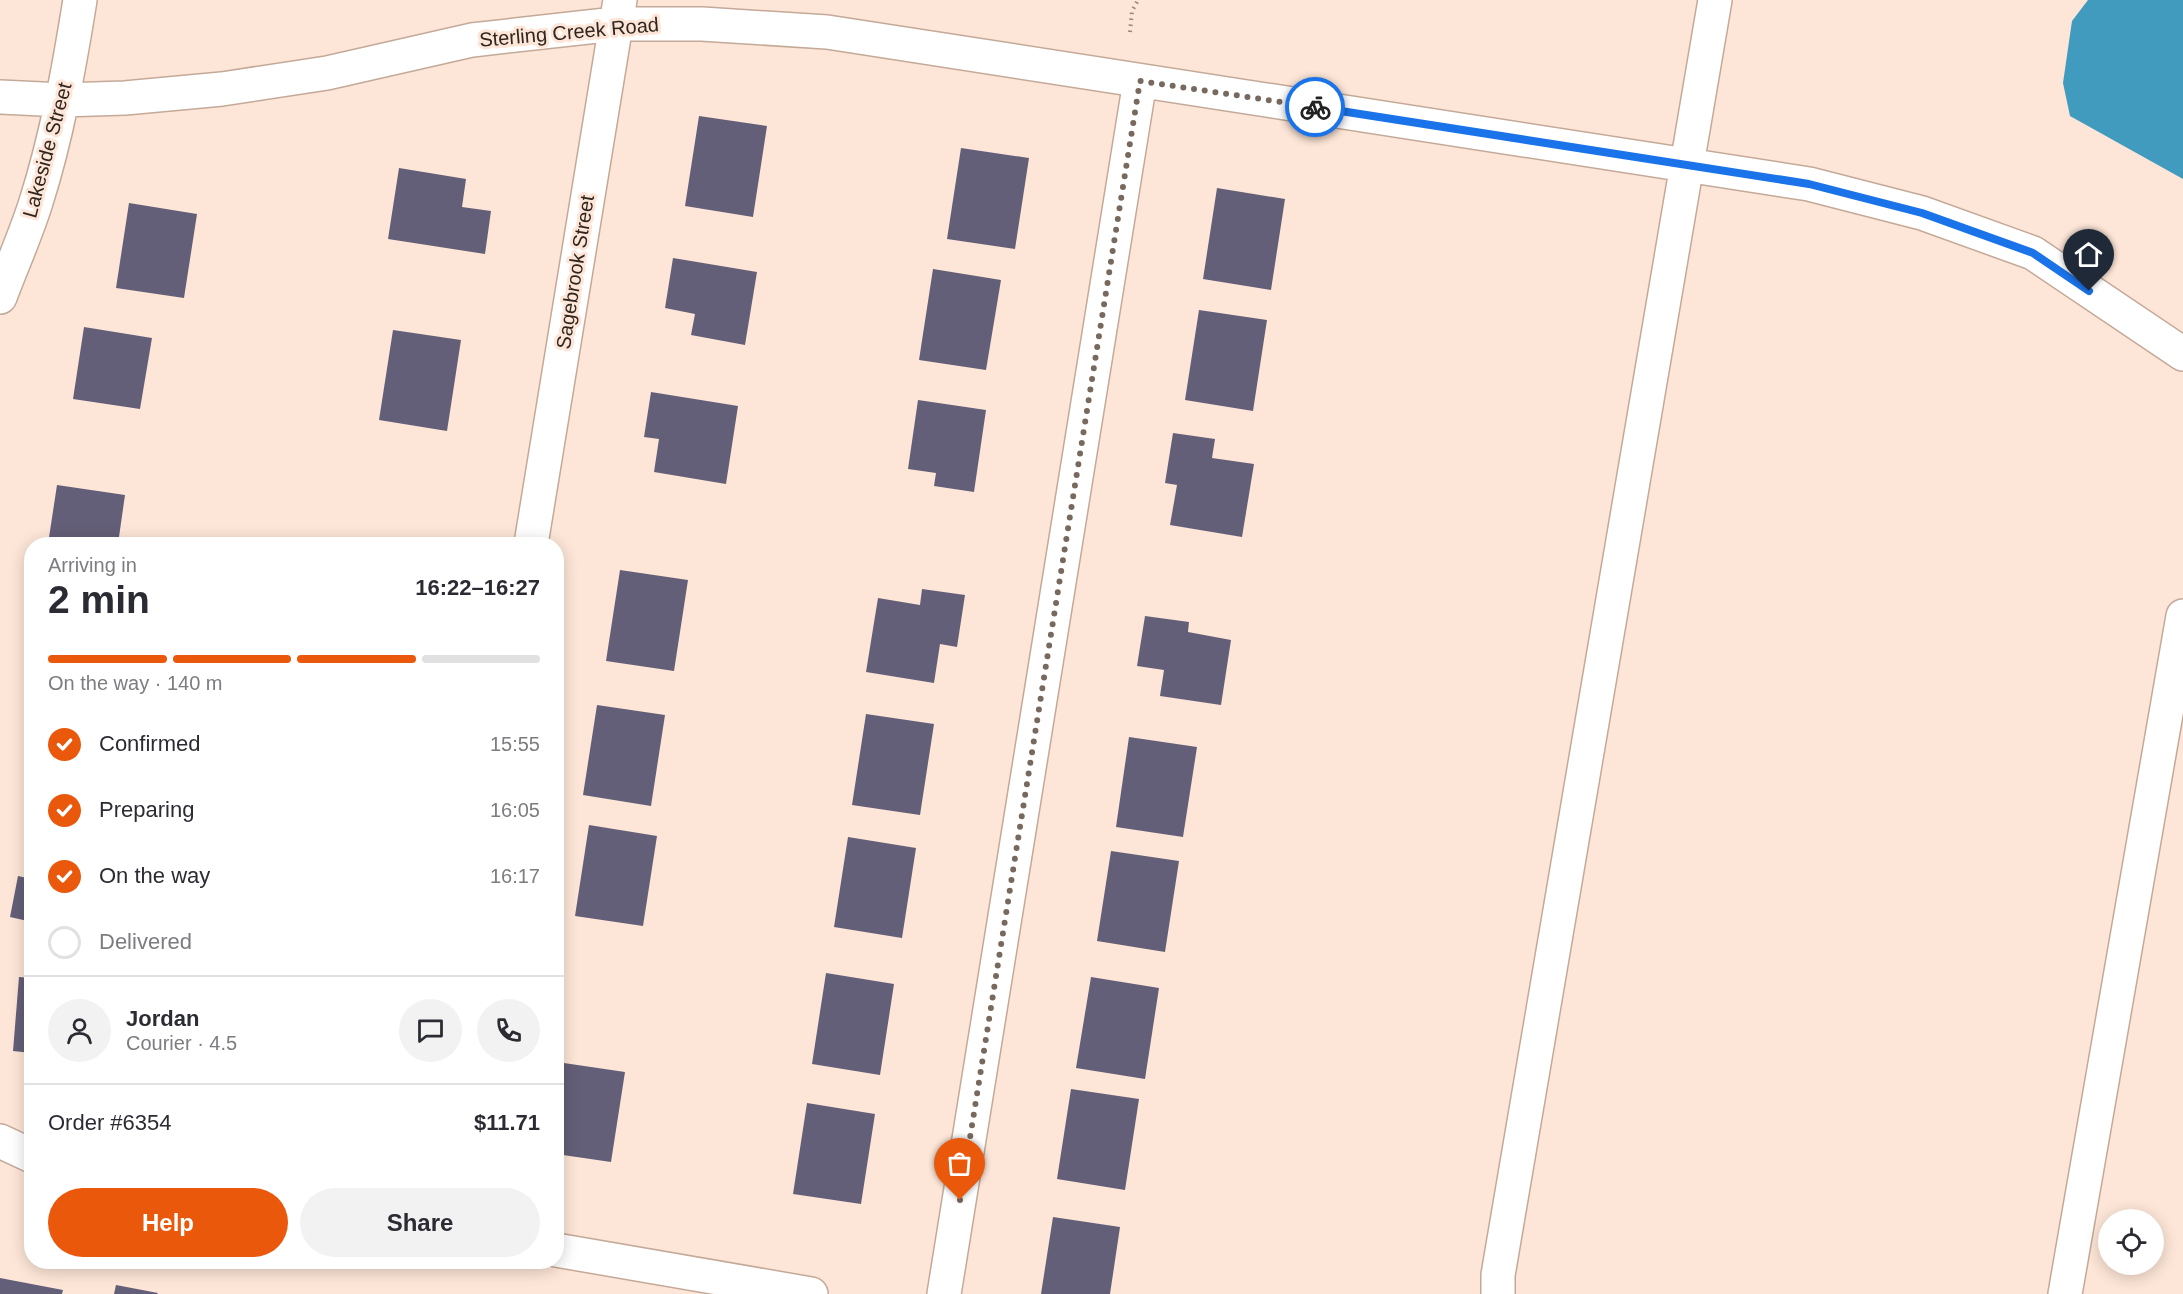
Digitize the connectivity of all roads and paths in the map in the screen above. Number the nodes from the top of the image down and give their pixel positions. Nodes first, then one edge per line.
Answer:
1 (80, 0) edge
2 (1138, 0) edge
3 (1715, 0) edge
4 (618, 12) edge
5 (1130, 32) dead end
6 (1140, 81) junction
7 (0, 98) edge
8 (63, 100) junction
9 (1686, 166) junction
10 (0, 297) edge
11 (2183, 354) edge
12 (532, 537) edge
13 (2183, 615) edge
14 (0, 1141) edge
15 (24, 1152) edge
16 (564, 1251) edge
17 (811, 1294) edge
18 (945, 1294) edge
19 (1498, 1294) edge
20 (2065, 1294) edge

1 - 8 street, Lakeside Street
2 - 5 path
3 - 9 street
4 - 6 street, Sterling Creek Road
4 - 8 street, Sterling Creek Road
4 - 12 street, Sagebrook Street
6 - 9 street, Sterling Creek Road
6 - 18 street
7 - 8 street, Sterling Creek Road
8 - 10 street, Lakeside Street
9 - 11 street, Sterling Creek Road
9 - 19 street
13 - 20 street
14 - 15 street
16 - 17 street

